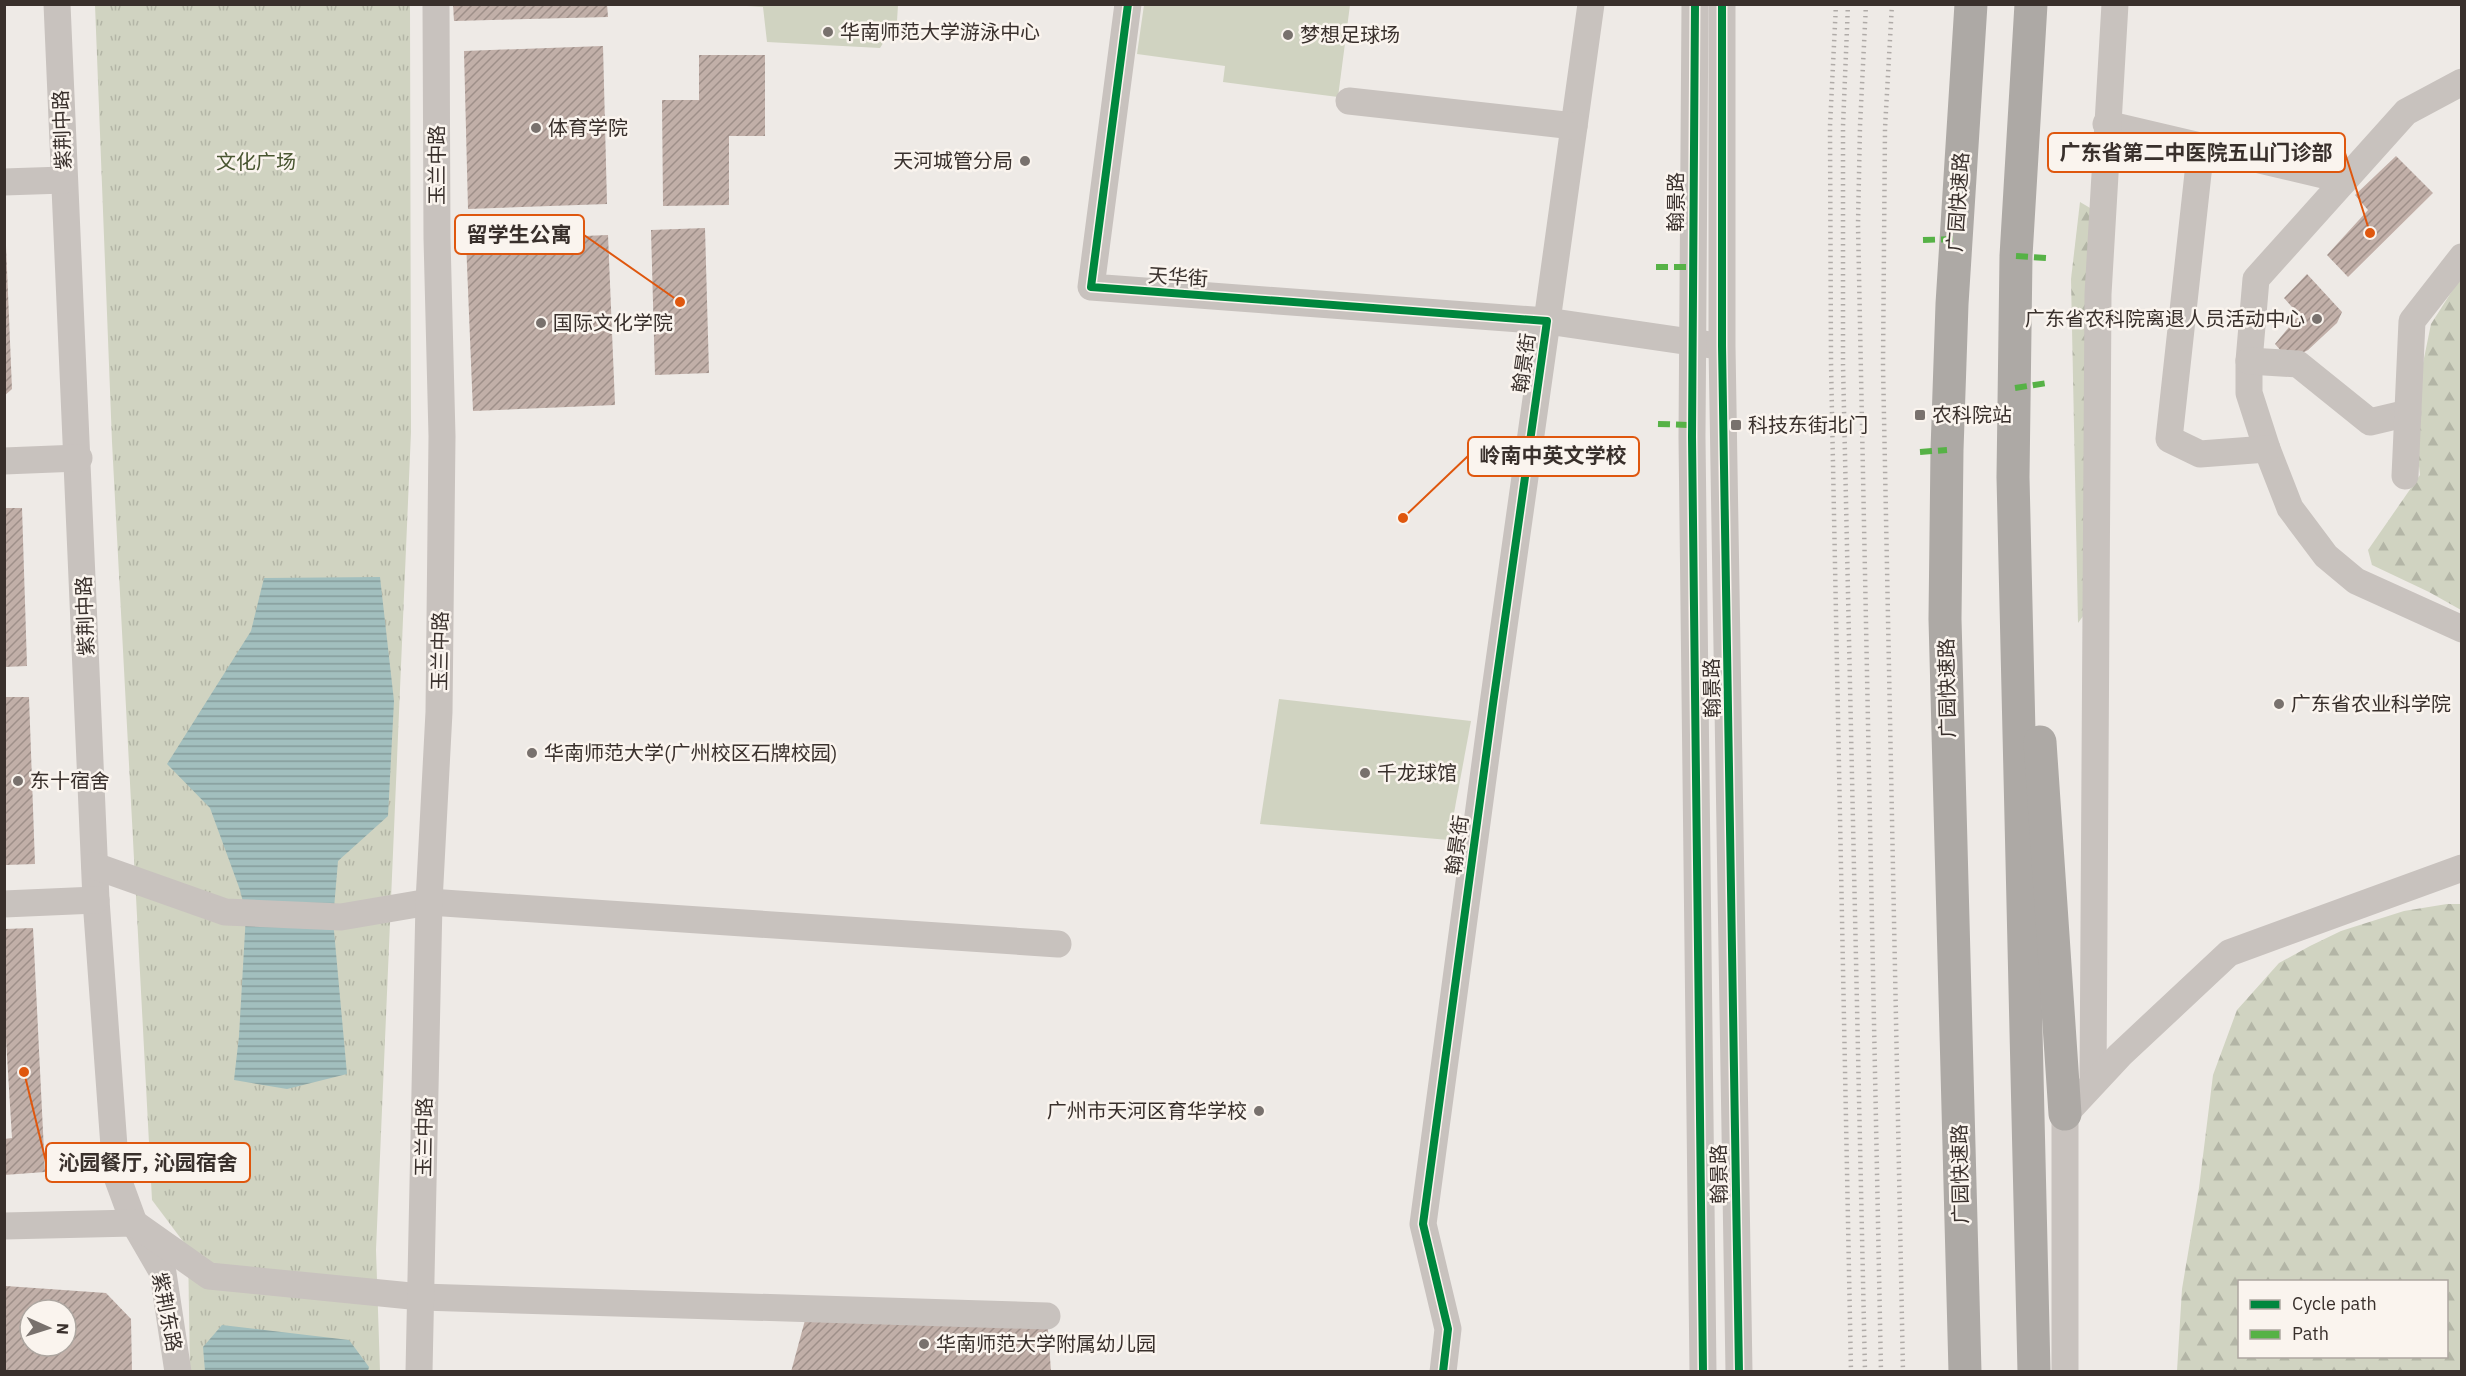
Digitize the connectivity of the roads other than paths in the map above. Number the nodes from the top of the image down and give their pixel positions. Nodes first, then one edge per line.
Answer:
1 (57, 4) edge
2 (436, 4) edge
3 (1128, 4) edge
4 (1592, 4) edge
5 (1695, 4) edge
6 (1722, 4) edge
7 (1971, 4) edge
8 (2031, 4) edge
9 (2115, 4) edge
10 (2462, 82) edge
11 (1349, 100) dead end
12 (2106, 124) junction
13 (1574, 126) junction
14 (2201, 146) junction
15 (64, 180) junction
16 (2345, 180) junction
17 (4, 182) edge
18 (2462, 257) edge
19 (1547, 321) junction
20 (1694, 343) junction
21 (1722, 346) junction
22 (2249, 361) junction
23 (2408, 413) junction
24 (2267, 449) junction
25 (79, 458) junction
26 (4, 461) edge
27 (2405, 476) dead end
28 (2013, 477) junction
29 (2462, 629) edge
30 (95, 866) junction
31 (2462, 868) edge
32 (96, 900) junction
33 (429, 902) junction
34 (4, 903) edge
35 (1058, 944) dead end
36 (2093, 1083) junction
37 (2065, 1114) junction
38 (134, 1223) junction
39 (4, 1226) edge
40 (421, 1297) junction
41 (1047, 1316) dead end
42 (178, 1371) edge
43 (419, 1371) edge
44 (1443, 1371) edge
45 (1703, 1371) edge
46 (1738, 1371) edge
47 (1965, 1371) edge
48 (2034, 1371) edge
49 (2065, 1371) edge

1 - 15 street, 紫荆中路
2 - 33 street, 玉兰中路
3 - 19 street, 天华街
4 - 13 street
5 - 20 street, 翰景路
6 - 21 street, 翰景路
7 - 47 highway, 广园快速路
8 - 28 highway
9 - 12 street
10 - 16 street
11 - 13 street
12 - 14 street
12 - 36 street
13 - 19 street
14 - 16 street
14 - 24 street
15 - 17 street
15 - 25 street, 紫荆中路
16 - 22 street
18 - 23 street
19 - 20 street, 天华街
19 - 44 street, 翰景街
20 - 21 street, 天华街
20 - 45 street, 翰景路
21 - 46 street, 翰景路
22 - 23 street
22 - 24 street
23 - 27 street
24 - 29 street
25 - 26 street
25 - 30 street, 紫荆中路
28 - 37 highway
28 - 48 highway
30 - 32 street, 紫荆中路
30 - 33 street
31 - 36 street
32 - 34 street
32 - 38 street, 紫荆中路
33 - 35 street
33 - 40 street, 玉兰中路
36 - 37 street
37 - 49 street
38 - 39 street
38 - 40 street
38 - 42 street, 紫荆东路
40 - 41 street
40 - 43 street, 玉兰中路

